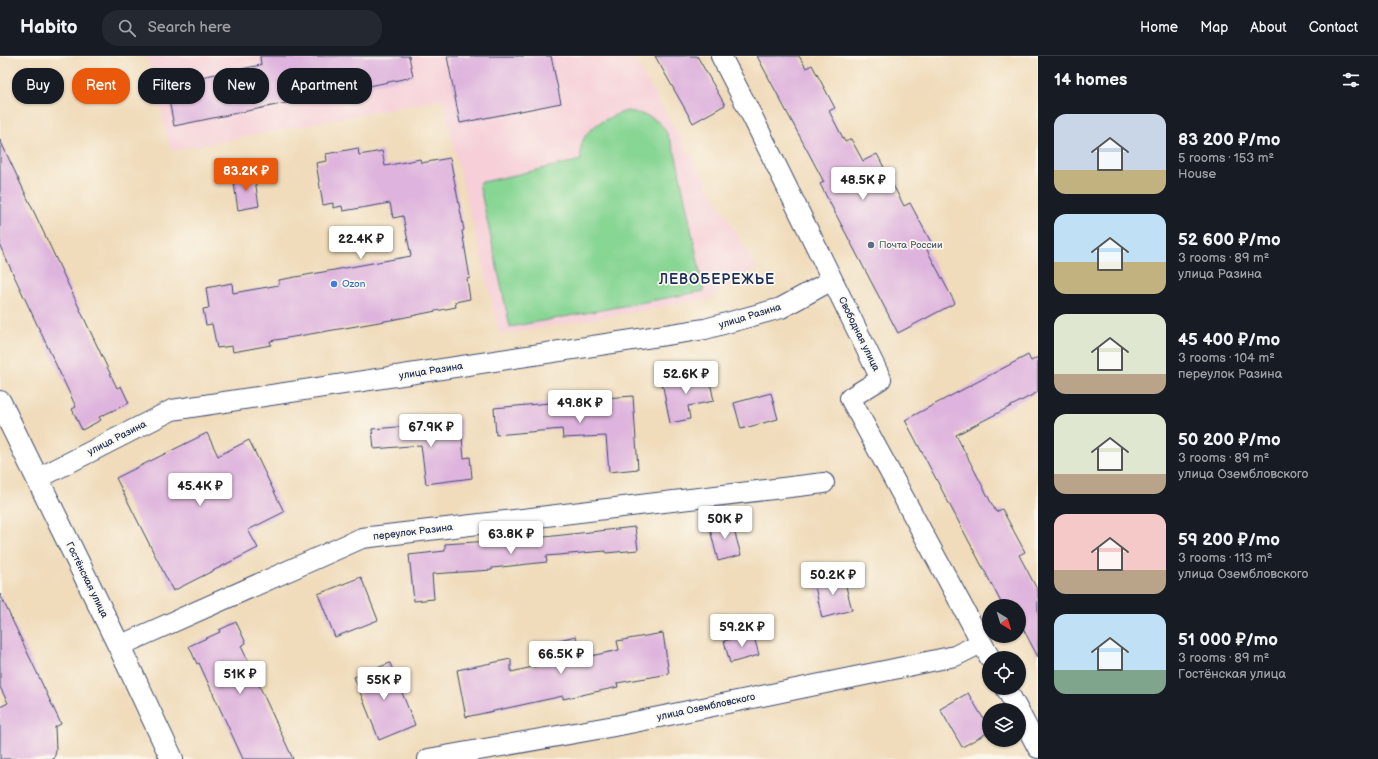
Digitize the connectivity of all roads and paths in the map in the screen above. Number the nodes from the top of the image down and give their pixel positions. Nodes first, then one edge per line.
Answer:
1 (721, 56) edge
2 (832, 280) junction
3 (0, 402) edge
4 (37, 479) junction
5 (824, 483) dead end
6 (119, 646) junction
7 (986, 650) edge
8 (1026, 726) edge
9 (1038, 748) edge
10 (172, 759) edge
11 (428, 759) edge

1 - 2 street, Свободная улица
2 - 4 street, улица Разина
2 - 7 street, Свободная улица
3 - 4 street, Гостёнская улица
4 - 6 street, Гостёнская улица
5 - 6 street, переулок Разина
6 - 10 street, Гостёнская улица
7 - 11 street, улица Озембловского
8 - 9 street

